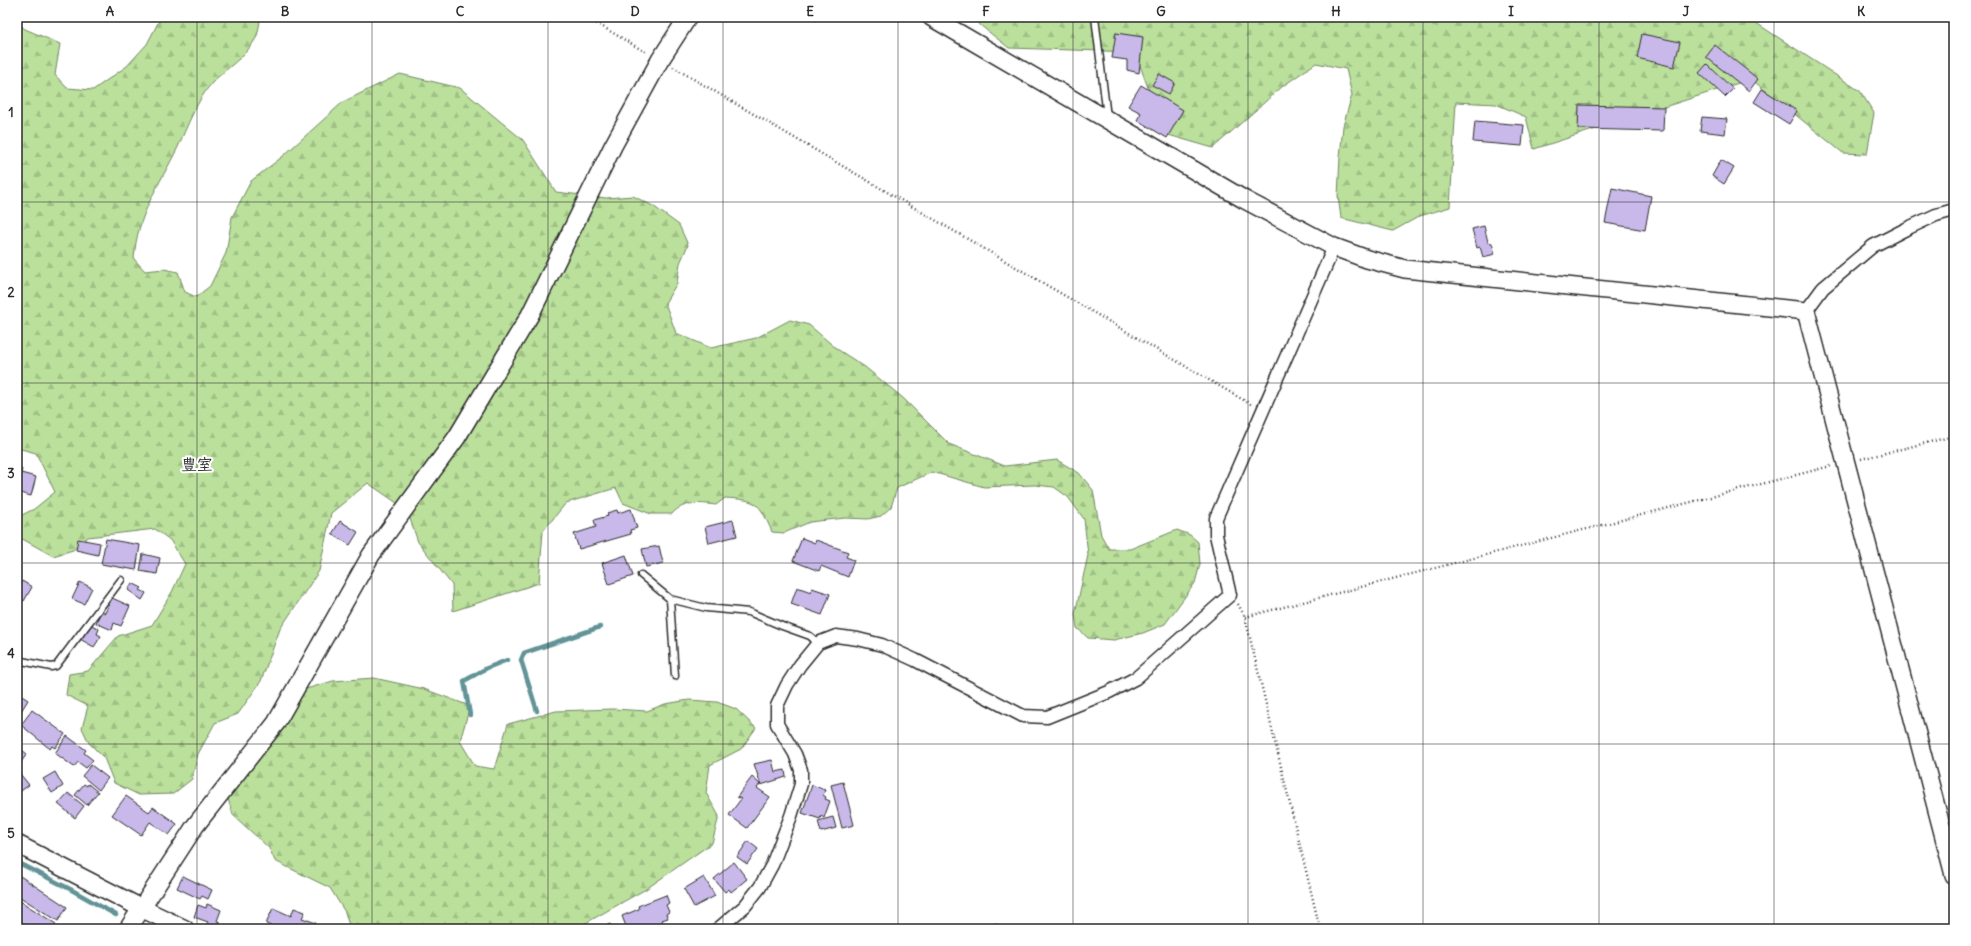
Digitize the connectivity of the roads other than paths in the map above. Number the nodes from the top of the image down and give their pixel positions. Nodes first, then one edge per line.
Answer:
1 (688, 17) edge
2 (931, 17) edge
3 (1095, 17) edge
4 (1107, 119) junction
5 (1954, 210) edge
6 (1334, 247) junction
7 (1806, 311) junction
8 (641, 575) dead end
9 (121, 580) dead end
10 (670, 599) junction
11 (818, 643) junction
12 (17, 660) edge
13 (675, 676) dead end
14 (17, 844) edge
15 (1954, 875) edge
16 (141, 908) junction
17 (128, 929) edge
18 (185, 929) edge
19 (718, 929) edge

1 - 16 street
2 - 4 street
3 - 4 lane
4 - 6 street
5 - 7 street
6 - 7 street
6 - 11 street
7 - 15 street
8 - 10 lane
9 - 12 lane
10 - 11 lane
10 - 13 lane
11 - 19 street
14 - 16 street
16 - 17 street
16 - 18 street

